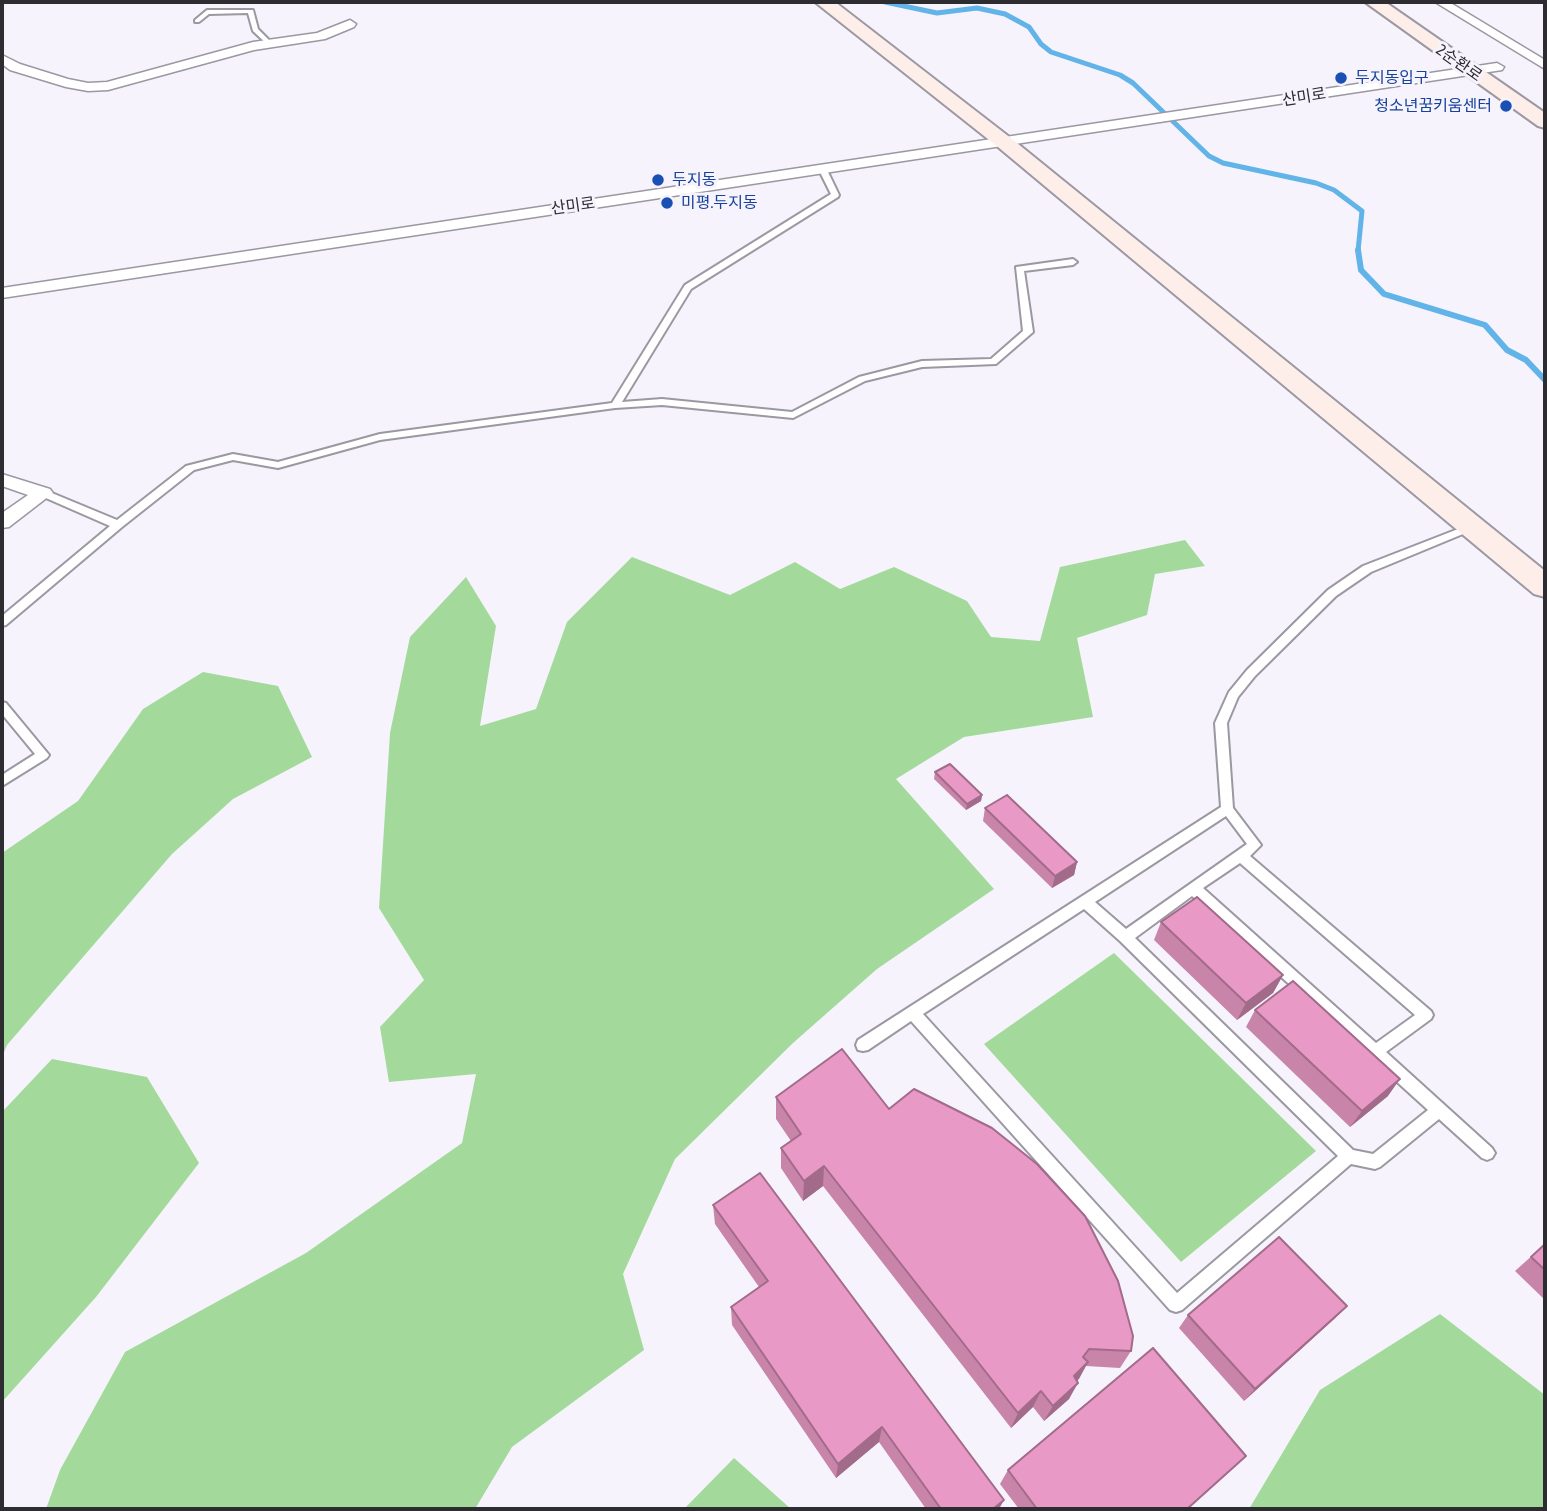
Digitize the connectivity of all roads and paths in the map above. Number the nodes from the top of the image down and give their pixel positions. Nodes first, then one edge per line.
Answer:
1 (824, 2) edge
2 (1374, 2) edge
3 (1401, 2) edge
4 (1441, 2) edge
5 (197, 21) dead end
6 (350, 24) dead end
7 (270, 44) junction
8 (1433, 44) junction
9 (2, 59) edge
10 (1545, 65) edge
11 (1497, 67) junction
12 (1471, 71) junction
13 (1408, 81) junction
14 (1511, 99) junction
15 (1545, 99) edge
16 (1545, 122) edge
17 (1005, 143) junction
18 (823, 170) junction
19 (1073, 262) dead end
20 (2, 293) edge
21 (615, 405) junction
22 (2, 480) edge
23 (43, 493) junction
24 (2, 522) edge
25 (118, 525) junction
26 (1471, 527) junction
27 (1545, 587) edge
28 (2, 622) edge
29 (2, 706) edge
30 (2, 781) edge
31 (1227, 809) junction
32 (1240, 855) junction
33 (1193, 888) junction
34 (1084, 901) junction
35 (1125, 937) junction
36 (913, 1013) junction
37 (863, 1045) dead end
38 (1375, 1052) junction
39 (1439, 1110) junction
40 (1487, 1153) dead end
41 (1349, 1156) junction

1 - 17 street
2 - 8 street, 2순환로
3 - 11 street, 2순환로
4 - 10 street
5 - 7 lane
6 - 7 street
7 - 9 street
8 - 12 street, 2순환로
8 - 13 street
11 - 12 street, 산미로
11 - 15 street, 2순환로
12 - 13 street, 산미로
12 - 14 street, 2순환로
13 - 14 street
13 - 17 street, 산미로
14 - 16 street, 2순환로
17 - 18 street, 산미로
17 - 26 street
18 - 20 street, 산미로
18 - 21 lane
19 - 21 lane
21 - 25 lane
22 - 23 street
23 - 24 street
23 - 25 lane
25 - 28 lane
26 - 27 street
26 - 31 lane
29 - 30 lane
31 - 32 lane
31 - 34 lane
32 - 33 lane
32 - 38 lane
33 - 35 lane
33 - 38 lane
34 - 35 lane
34 - 36 lane
35 - 41 lane
36 - 37 lane
36 - 41 lane
38 - 39 lane
39 - 40 lane
39 - 41 lane

